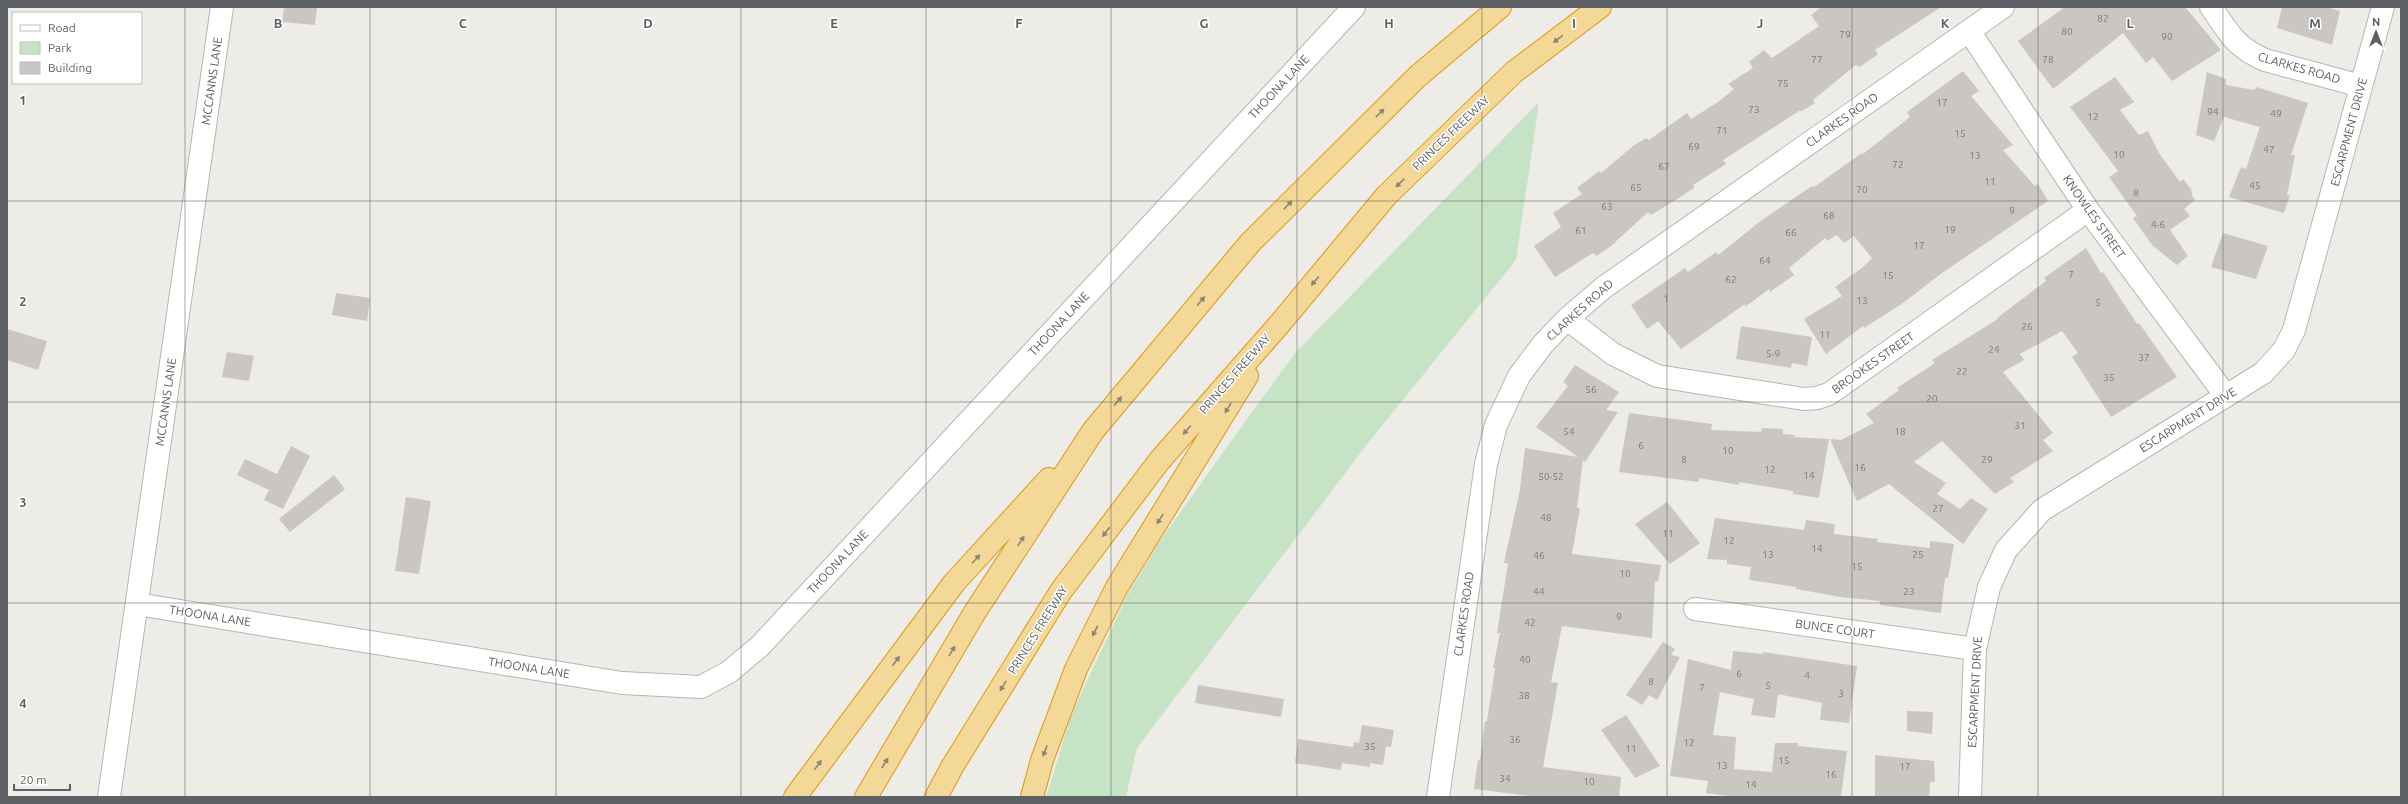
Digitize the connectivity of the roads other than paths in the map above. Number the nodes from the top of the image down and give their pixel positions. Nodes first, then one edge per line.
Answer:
1 (222, 7) edge
2 (1354, 7) edge
3 (1500, 7) edge
4 (1600, 7) edge
5 (2004, 7) edge
6 (2211, 7) edge
7 (2383, 7) edge
8 (1969, 31) junction
9 (2361, 86) junction
10 (2088, 210) junction
11 (1567, 319) junction
12 (1277, 327) junction
13 (2226, 396) junction
14 (1093, 431) junction
15 (137, 604) junction
16 (1695, 609) dead end
17 (1975, 649) junction
18 (110, 797) edge
19 (795, 797) edge
20 (866, 797) edge
21 (936, 797) edge
22 (1032, 797) edge
23 (1438, 797) edge
24 (1970, 797) edge

1 - 15 street, MCCANNS LANE
2 - 15 street, THOONA LANE
14 -> 3 highway
4 -> 12 highway, PRINCES FREEWAY
5 - 8 street, CLARKES ROAD
6 - 9 street, CLARKES ROAD
7 - 9 street, ESCARPMENT DRIVE
8 - 10 street, KNOWLES STREET
8 - 11 street, CLARKES ROAD
9 - 13 street, ESCARPMENT DRIVE
10 - 11 street, BROOKES STREET
10 - 13 street, KNOWLES STREET
11 - 23 street, CLARKES ROAD
12 -> 21 highway, PRINCES FREEWAY
12 -> 22 highway
13 - 17 street, ESCARPMENT DRIVE
19 -> 14 highway
20 -> 14 highway
15 - 18 street, MCCANNS LANE
16 - 17 street, BUNCE COURT
17 - 24 street, ESCARPMENT DRIVE

